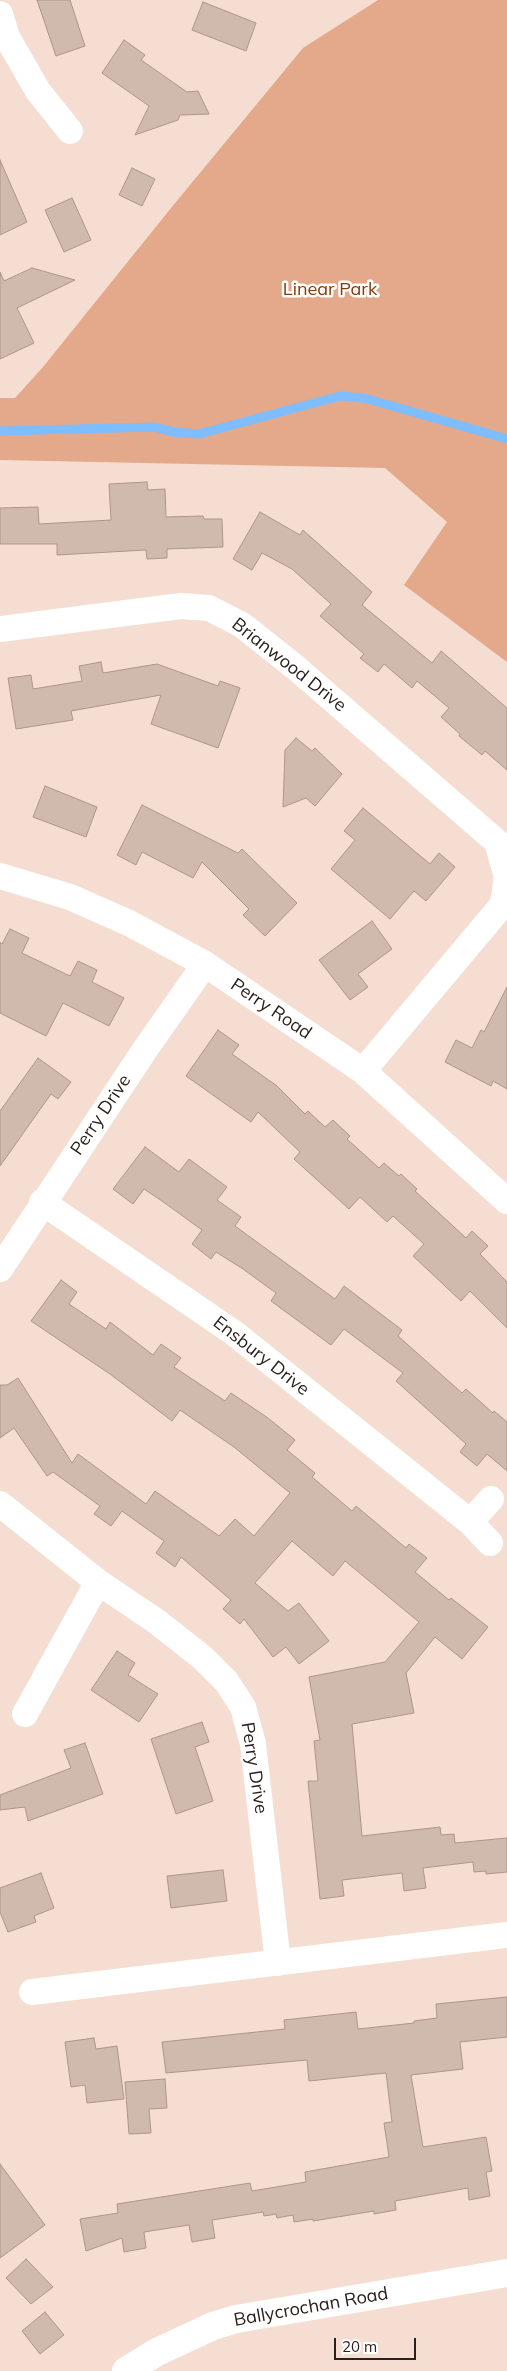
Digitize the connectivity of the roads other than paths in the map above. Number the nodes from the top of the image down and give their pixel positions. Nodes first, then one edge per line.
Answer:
1 (0, 14) edge
2 (70, 131) dead end
3 (0, 629) edge
4 (0, 876) edge
5 (507, 877) edge
6 (206, 964) junction
7 (363, 1071) junction
8 (507, 1201) edge
9 (42, 1202) junction
10 (0, 1269) edge
11 (491, 1499) dead end
12 (0, 1504) edge
13 (470, 1522) junction
14 (490, 1543) dead end
15 (98, 1582) junction
16 (25, 1714) dead end
17 (507, 1935) edge
18 (278, 1963) junction
19 (32, 1992) dead end
20 (507, 2273) edge
21 (126, 2371) edge

1 - 2 street
3 - 5 street, Brianwood Drive
4 - 6 street, Perry Road
5 - 7 street, Brianwood Drive
6 - 7 street, Perry Road
6 - 9 street, Perry Drive
7 - 8 street, Perry Road
9 - 10 street, Perry Drive
9 - 13 street, Ensbury Drive
11 - 13 street
12 - 15 street, Perry Drive
13 - 14 street, Ensbury Drive
15 - 16 street
15 - 18 street, Perry Drive
17 - 18 street
18 - 19 street
20 - 21 street, Ballycrochan Road

